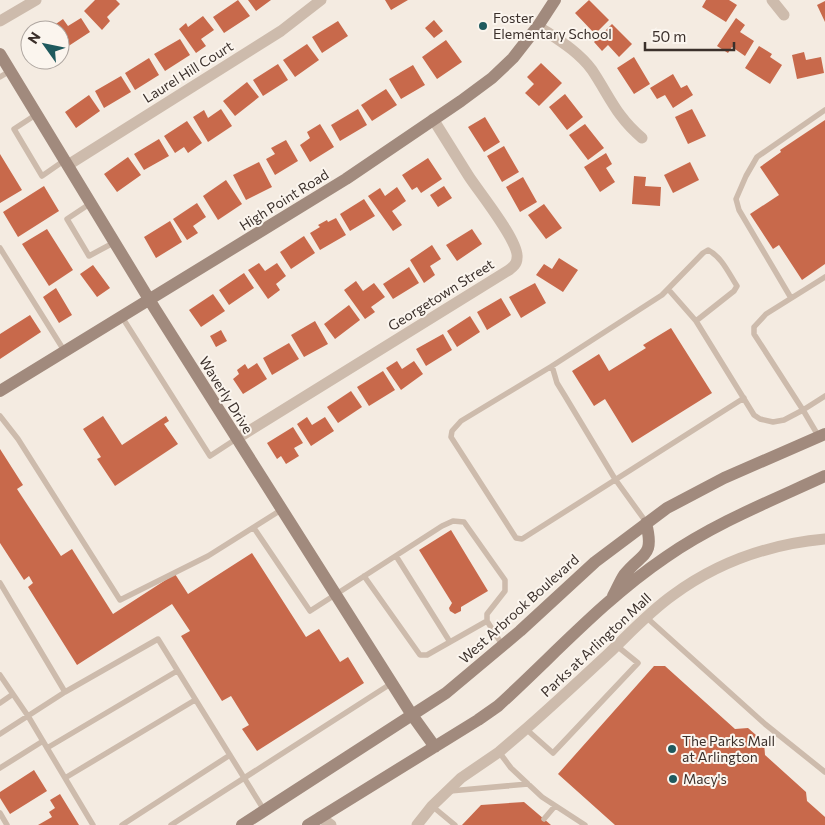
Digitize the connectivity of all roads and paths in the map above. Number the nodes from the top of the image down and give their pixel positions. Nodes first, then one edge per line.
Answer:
1 (36, 0) edge
2 (321, 0) edge
3 (554, 0) edge
4 (772, 0) edge
5 (784, 14) dead end
6 (0, 21) edge
7 (538, 26) junction
8 (0, 54) edge
9 (5, 74) edge
10 (825, 110) edge
11 (37, 114) junction
12 (433, 119) junction
13 (642, 138) dead end
14 (66, 163) junction
15 (91, 203) junction
16 (115, 242) junction
17 (0, 248) edge
18 (825, 277) edge
19 (668, 289) junction
20 (791, 298) junction
21 (150, 300) junction
22 (122, 317) junction
23 (696, 320) junction
24 (65, 352) junction
25 (552, 366) junction
26 (0, 392) edge
27 (825, 396) edge
28 (744, 398) junction
29 (803, 410) junction
30 (0, 416) edge
31 (822, 435) edge
32 (236, 439) junction
33 (825, 476) edge
34 (615, 479) junction
35 (281, 510) junction
36 (646, 523) junction
37 (254, 528) junction
38 (825, 539) edge
39 (396, 556) junction
40 (364, 576) junction
41 (0, 583) edge
42 (335, 595) junction
43 (611, 600) junction
44 (646, 617) junction
45 (487, 621) junction
46 (450, 642) junction
47 (503, 646) junction
48 (617, 646) junction
49 (177, 670) junction
50 (0, 675) edge
51 (392, 683) junction
52 (65, 692) junction
53 (13, 694) junction
54 (195, 700) junction
55 (0, 703) edge
56 (412, 715) junction
57 (28, 716) junction
58 (526, 729) junction
59 (0, 734) edge
60 (43, 741) junction
61 (435, 747) junction
62 (47, 748) junction
63 (499, 752) junction
64 (230, 755) junction
65 (0, 768) edge
66 (825, 772) edge
67 (65, 778) junction
68 (244, 779) junction
69 (528, 784) junction
70 (448, 791) junction
71 (432, 806) junction
72 (556, 806) junction
73 (264, 810) junction
74 (0, 813) edge
75 (320, 817) junction
76 (544, 819) dead end
77 (7, 825) edge
78 (93, 825) edge
79 (122, 825) edge
80 (171, 825) edge
81 (242, 825) edge
82 (308, 825) edge
83 (331, 825) edge
84 (417, 825) edge
85 (455, 825) edge
86 (585, 825) edge

1 - 6 street
2 - 14 street, Laurel Hill Court
3 - 7 street, High Point Road
4 - 5 street
7 - 12 street, High Point Road
7 - 13 street
8 - 9 street, Waverly Drive
9 - 11 street, Waverly Drive
10 - 20 lane
11 - 14 street, Waverly Drive
11 - 14 lane
12 - 21 street, High Point Road
12 - 32 street, Georgetown Street
14 - 15 street, Waverly Drive
15 - 16 street, Waverly Drive
15 - 16 lane
16 - 21 street, Waverly Drive
17 - 24 lane
18 - 20 lane
19 - 23 lane
19 - 23 lane
19 - 25 lane
20 - 29 lane
21 - 22 street, High Point Road
21 - 32 street, Waverly Drive
22 - 24 street, High Point Road
22 - 32 lane
23 - 28 lane
24 - 26 street, High Point Road
25 - 34 lane
25 - 34 lane
27 - 29 lane
28 - 29 lane
28 - 34 lane
29 - 31 lane
30 - 37 lane
31 - 36 street, West Arbrook Boulevard
32 - 35 street, Waverly Drive
33 - 43 street
34 - 36 lane
35 - 37 lane
35 - 42 street, Waverly Drive
36 - 43 street
36 - 47 street, West Arbrook Boulevard
37 - 42 lane
38 - 44 street, Parks at Arlington Mall
39 - 40 lane
39 - 45 lane
39 - 46 lane
40 - 42 lane
40 - 46 lane
41 - 52 lane
42 - 51 street, Waverly Drive
43 - 61 street
44 - 48 street, Parks at Arlington Mall
44 - 66 lane
45 - 46 lane
45 - 47 lane
47 - 56 street, West Arbrook Boulevard
48 - 58 street, Parks at Arlington Mall
48 - 58 lane
49 - 52 lane
49 - 54 lane
49 - 62 lane
50 - 53 lane
51 - 56 street, Waverly Drive
51 - 68 lane
52 - 57 lane
53 - 55 lane
53 - 57 lane
54 - 64 lane
54 - 67 lane
56 - 61 street, Waverly Drive
56 - 73 street, West Arbrook Boulevard
57 - 59 lane
57 - 60 lane
58 - 63 street, Parks at Arlington Mall
60 - 62 lane
60 - 65 lane
61 - 75 street
62 - 67 lane
63 - 69 lane
63 - 70 street, Parks at Arlington Mall
64 - 68 lane
64 - 79 lane
67 - 78 lane
68 - 73 lane
68 - 80 lane
69 - 70 lane
69 - 72 lane
70 - 71 street, Parks at Arlington Mall
71 - 84 street, Parks at Arlington Mall
71 - 85 lane
72 - 76 lane
72 - 86 lane
73 - 81 street, West Arbrook Boulevard
74 - 77 lane
75 - 82 street
75 - 83 street

